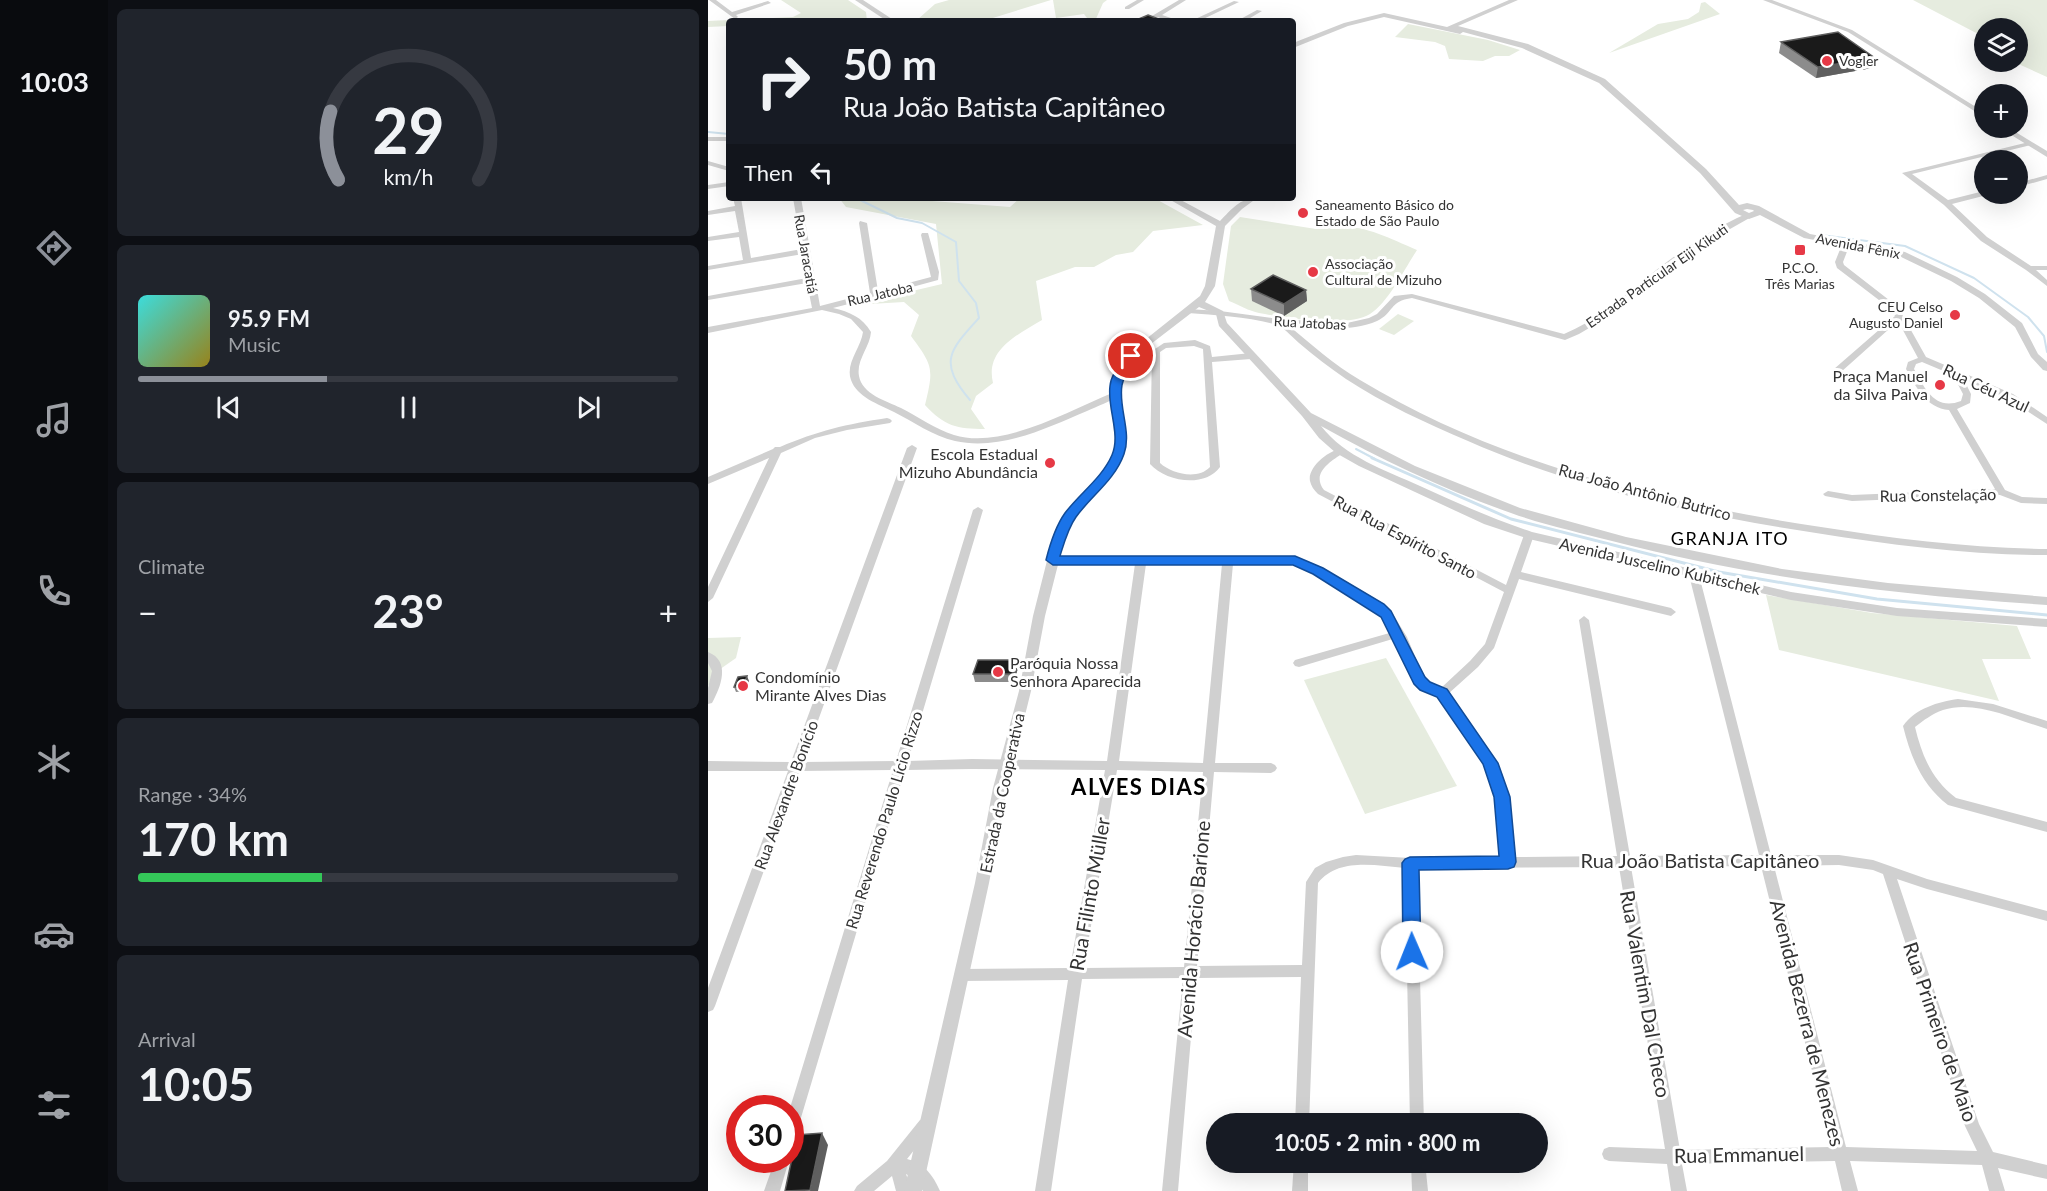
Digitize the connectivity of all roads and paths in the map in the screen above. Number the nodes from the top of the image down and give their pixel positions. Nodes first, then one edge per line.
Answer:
1 (713, 0) edge
2 (858, 0) edge
3 (1141, 0) edge
4 (1183, 0) edge
5 (1515, 0) edge
6 (1766, 0) edge
7 (1236, 2) dead end
8 (768, 3) dead end
9 (1127, 9) dead end
10 (1259, 11) dead end
11 (887, 18) edge
12 (1159, 18) edge
13 (1201, 18) edge
14 (1246, 18) edge
15 (1449, 28) junction
16 (1296, 43) edge
17 (1974, 109) edge
18 (2020, 138) edge
19 (708, 139) edge
20 (726, 139) edge
21 (2029, 144) junction
22 (2047, 155) edge
23 (708, 163) edge
24 (726, 167) edge
25 (2047, 177) edge
26 (2028, 182) edge
27 (726, 184) edge
28 (708, 187) edge
29 (1719, 187) junction
30 (1974, 196) edge
31 (738, 201) edge
32 (798, 201) edge
33 (1177, 201) edge
34 (1248, 201) edge
35 (1947, 203) junction
36 (739, 208) junction
37 (1754, 212) junction
38 (708, 213) edge
39 (863, 223) dead end
40 (1221, 225) junction
41 (743, 234) junction
42 (925, 235) dead end
43 (708, 239) edge
44 (1846, 244) junction
45 (806, 251) junction
46 (747, 261) junction
47 (708, 268) edge
48 (2029, 268) junction
49 (2047, 268) edge
50 (810, 280) junction
51 (2047, 284) edge
52 (875, 296) junction
53 (708, 298) edge
54 (1393, 302) joint
55 (1199, 303) junction
56 (819, 308) junction
57 (1188, 311) junction
58 (1220, 313) junction
59 (1899, 316) junction
60 (1279, 322) junction
61 (1904, 325) junction
62 (1887, 328) junction
63 (708, 330) edge
64 (1251, 356) junction
65 (1923, 358) junction
66 (1207, 360) junction
67 (2046, 367) edge
68 (1956, 373) junction
69 (1836, 378) dead end
70 (1115, 395) junction
71 (1951, 406) junction
72 (1306, 414) junction
73 (887, 421) dead end
74 (2047, 421) edge
75 (1361, 443) junction
76 (912, 448) dead end
77 (778, 449) junction
78 (1340, 451) junction
79 (708, 481) edge
80 (2001, 492) junction
81 (1828, 494) dead end
82 (2047, 501) edge
83 (978, 510) dead end
84 (1529, 535) junction
85 (2047, 552) edge
86 (1053, 560) junction
87 (1228, 560) junction
88 (1141, 561) junction
89 (721, 570) junction
90 (1514, 574) junction
91 (708, 575) edge
92 (1694, 575) junction
93 (1508, 590) junction
94 (708, 598) edge
95 (2047, 601) edge
96 (1671, 612) dead end
97 (1584, 620) dead end
98 (2047, 623) edge
99 (1398, 634) junction
100 (708, 656) edge
101 (1299, 663) dead end
102 (1442, 693) junction
103 (708, 700) edge
104 (2047, 725) edge
105 (708, 765) edge
106 (900, 766) junction
107 (1006, 766) junction
108 (1112, 766) junction
109 (797, 767) junction
110 (1209, 767) junction
111 (1271, 768) dead end
112 (2047, 827) edge
113 (1623, 860) junction
114 (1766, 860) junction
115 (1508, 862) junction
116 (1410, 863) junction
117 (1888, 870) junction
118 (2047, 916) edge
119 (1307, 971) junction
120 (1190, 972) junction
121 (1076, 974) junction
122 (961, 975) junction
123 (708, 1006) edge
124 (801, 1095) edge
125 (1302, 1113) edge
126 (1417, 1113) edge
127 (927, 1123) junction
128 (1610, 1154) dead end
129 (1840, 1154) junction
130 (1673, 1157) junction
131 (1988, 1158) junction
132 (894, 1166) junction
133 (919, 1170) junction
134 (2047, 1172) edge
135 (778, 1173) edge
136 (1301, 1173) edge
137 (1419, 1173) edge
138 (772, 1191) edge
139 (862, 1191) edge
140 (904, 1191) edge
141 (913, 1191) edge
142 (932, 1191) edge
143 (1043, 1191) edge
144 (1170, 1191) edge
145 (1300, 1191) edge
146 (1420, 1191) edge
147 (1679, 1191) edge
148 (1850, 1191) edge
149 (1997, 1191) edge

1 - 8 street
2 - 11 street
3 - 9 street
4 - 12 street
5 - 15 street
6 - 17 street
7 - 13 street
10 - 14 street
15 - 16 street, Estrada Particular Eiji Kikuti
15 - 29 street, Estrada Particular Eiji Kikuti
18 - 21 street
19 - 20 street
21 - 22 street
21 - 35 street
23 - 24 street
25 - 26 street
27 - 28 street
29 - 37 street, Estrada Particular Eiji Kikuti
29 - 37 street, Estrada Particular Eiji Kikuti
30 - 35 street
31 - 36 street
32 - 45 street, Rua Jaracatiá
33 - 40 street
34 - 40 street
35 - 48 street
36 - 38 street
36 - 41 street
37 - 44 street, Avenida Fênix
37 - 54 street, Estrada Particular Eiji Kikuti
39 - 52 street
40 - 55 street
41 - 43 street
41 - 46 street
42 - 52 street, Rua Jatoba
44 - 59 street
44 - 67 street, Avenida Fênix
45 - 46 street
45 - 50 street, Rua Jaracatiá
46 - 47 street
48 - 49 street
48 - 51 street
50 - 53 street
50 - 56 street, Rua Jaracatiá
52 - 56 street, Rua Jatoba
54 - 60 street, Rua Jatobas
55 - 57 street, Estrada da Cooperativa
55 - 58 street, Rua Jatobas
56 - 63 street, Rua Jatoba
56 - 70 street
57 - 58 street, Rua Jatobas
57 - 70 street, Estrada da Cooperativa
58 - 60 street, Rua Jatobas
58 - 64 street, Avenida Juscelino Kubitschek
59 - 61 street
59 - 62 street
60 - 85 street, Rua João Antônio Butrico
61 - 62 street
61 - 65 street
62 - 69 street
64 - 66 street
64 - 72 street, Avenida Juscelino Kubitschek
65 - 68 street, Rua Céu Azul
65 - 71 street
66 - 66 street
68 - 71 street
68 - 74 street, Rua Céu Azul
70 - 86 street, Estrada da Cooperativa
71 - 80 street
72 - 75 street, Avenida Juscelino Kubitschek
72 - 78 street, Avenida Juscelino Kubitschek
73 - 77 street
75 - 78 street
75 - 95 street, Avenida Juscelino Kubitschek
76 - 109 street, Rua Alexandre Bonício
77 - 79 street
77 - 89 street
78 - 84 street, Avenida Juscelino Kubitschek
78 - 93 street, Rua Rua Espírito Santo
80 - 81 street, Rua Constelação
80 - 82 street, Rua Constelação
83 - 106 street, Rua Reverendo Paulo Lício Rizzo
84 - 90 street
84 - 92 street, Avenida Juscelino Kubitschek
86 - 88 street
86 - 107 street, Estrada da Cooperativa
87 - 88 street
87 - 99 street
87 - 110 street, Avenida Horácio Barione
88 - 108 street, Rua Filinto Müller
89 - 91 street
89 - 94 street
90 - 93 street
90 - 96 street
92 - 98 street, Avenida Juscelino Kubitschek
92 - 114 street, Avenida Bezerra de Menezes
93 - 102 street
97 - 113 street, Rua Valentim Dal Checo
99 - 101 street
99 - 102 street
100 - 103 street
102 - 115 street
104 - 112 street
105 - 109 street
106 - 107 street
106 - 109 street
106 - 124 street, Rua Reverendo Paulo Lício Rizzo
107 - 108 street
107 - 122 street, Estrada da Cooperativa
108 - 110 street
108 - 121 street, Rua Filinto Müller
109 - 123 street, Rua Alexandre Bonício
110 - 111 street
110 - 120 street, Avenida Horácio Barione
113 - 114 street, Rua João Batista Capitâneo
113 - 115 street, Rua João Batista Capitâneo
113 - 130 street, Rua Valentim Dal Checo
114 - 117 street, Rua João Batista Capitâneo
114 - 129 street, Avenida Bezerra de Menezes
115 - 116 street, Rua João Batista Capitâneo
116 - 119 street, Rua João Batista Capitâneo
116 - 126 street
117 - 118 street, Rua João Batista Capitâneo
117 - 131 street, Rua Primeiro de Maio
119 - 120 street
119 - 125 street
120 - 121 street
120 - 144 street, Avenida Horácio Barione
121 - 122 street
121 - 143 street, Rua Filinto Müller
122 - 127 street, Estrada da Cooperativa
127 - 132 street, Estrada da Cooperativa
127 - 133 street, Estrada da Cooperativa
128 - 130 street, Rua Emmanuel
129 - 130 street, Rua Emmanuel
129 - 131 street, Rua Emmanuel
129 - 148 street, Avenida Bezerra de Menezes
130 - 147 street, Rua Valentim Dal Checo
131 - 134 street, Rua Emmanuel
131 - 149 street, Rua Primeiro de Maio
132 - 133 street
132 - 139 street, Estrada da Cooperativa
132 - 140 street
133 - 141 street, Estrada da Cooperativa
133 - 142 street
135 - 138 street
136 - 145 street
137 - 146 street

